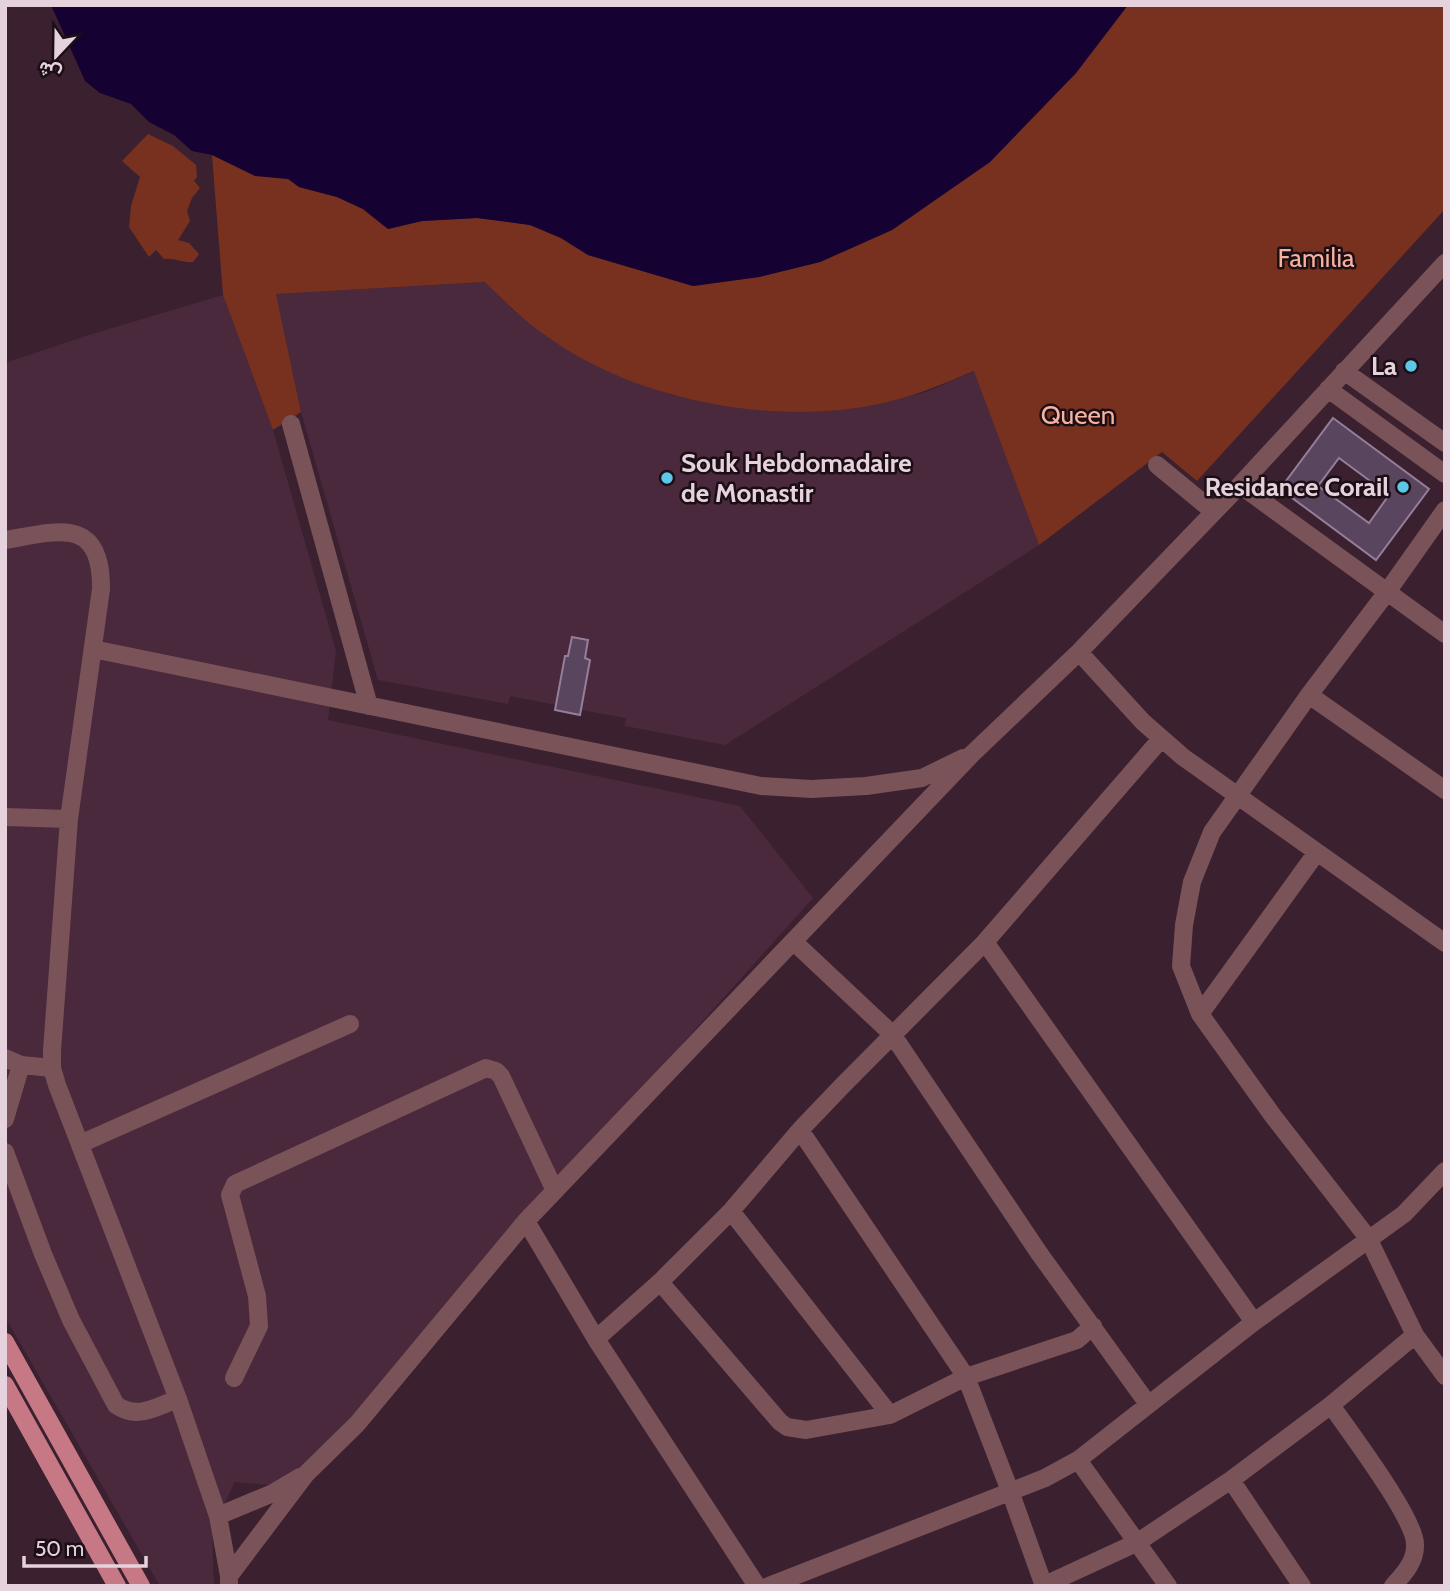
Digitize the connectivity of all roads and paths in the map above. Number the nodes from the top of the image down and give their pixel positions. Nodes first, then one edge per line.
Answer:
1 (1444, 265) edge
2 (1344, 371) junction
3 (1328, 389) junction
4 (291, 425) dead end
5 (1445, 443) edge
6 (1157, 465) dead end
7 (1445, 474) edge
8 (1240, 485) junction
9 (1445, 510) edge
10 (1214, 512) junction
11 (5, 540) edge
12 (1387, 592) junction
13 (1445, 634) edge
14 (93, 649) junction
15 (1079, 652) junction
16 (1309, 695) junction
17 (369, 706) junction
18 (1161, 739) junction
19 (972, 754) junction
20 (1445, 790) edge
21 (1237, 795) junction
22 (5, 817) edge
23 (69, 818) junction
24 (1317, 852) junction
25 (794, 942) junction
26 (985, 942) junction
27 (1445, 943) edge
28 (1200, 1014) junction
29 (350, 1024) dead end
30 (892, 1034) junction
31 (13, 1061) edge
32 (52, 1068) junction
33 (5, 1119) edge
34 (800, 1130) junction
35 (80, 1144) junction
36 (5, 1152) edge
37 (1445, 1171) edge
38 (555, 1191) junction
39 (732, 1211) junction
40 (526, 1222) junction
41 (1368, 1238) junction
42 (660, 1282) junction
43 (1254, 1322) junction
44 (1093, 1326) junction
45 (1415, 1335) junction
46 (596, 1339) junction
47 (5, 1342) edge
48 (1445, 1376) edge
49 (965, 1377) junction
50 (234, 1378) dead end
51 (5, 1385) edge
52 (178, 1399) junction
53 (1148, 1404) junction
54 (1331, 1405) junction
55 (890, 1415) junction
56 (1078, 1460) junction
57 (306, 1474) junction
58 (1231, 1480) junction
59 (1010, 1491) junction
60 (218, 1516) junction
61 (1138, 1542) junction
62 (229, 1581) edge
63 (117, 1586) edge
64 (141, 1586) edge
65 (757, 1586) edge
66 (769, 1586) edge
67 (1044, 1586) edge
68 (1168, 1586) edge
69 (1302, 1586) edge
70 (1393, 1586) edge

1 - 2 street
2 - 3 street
2 - 5 street
3 - 7 street
3 - 8 street
4 - 17 street
6 - 10 street
8 - 10 street
8 - 12 street
9 - 12 street
10 - 15 street
11 - 14 street
12 - 13 street
12 - 16 street
14 - 17 street
14 - 23 street
15 - 18 street
15 - 19 street
16 - 20 street
16 - 21 street
17 - 19 street
18 - 21 street
18 - 26 street
19 - 25 street
21 - 24 street
21 - 28 street
22 - 23 street
23 - 32 street
24 - 27 street
24 - 28 street
25 - 30 street
25 - 38 street
26 - 30 street
26 - 43 street
28 - 41 street
29 - 35 street
30 - 34 street
30 - 44 street
31 - 32 street
31 - 33 street
32 - 35 street
34 - 39 street
34 - 49 street
35 - 52 street
36 - 52 street
37 - 41 street
38 - 40 street
38 - 50 street
39 - 42 street
39 - 55 street
40 - 46 street
40 - 57 street
41 - 43 street
41 - 45 street
42 - 46 street
42 - 55 street
43 - 53 street
44 - 49 street
44 - 53 street
45 - 48 street
45 - 54 street
46 - 65 street
47 - 64 main road
49 - 55 street
49 - 59 street
51 - 63 main road
52 - 60 street
53 - 56 street
54 - 58 street
54 - 70 street
56 - 59 street
56 - 61 street
57 - 60 street
57 - 62 street
58 - 61 street
58 - 69 street
59 - 66 street
59 - 67 street
60 - 62 street
61 - 67 street
61 - 68 street

